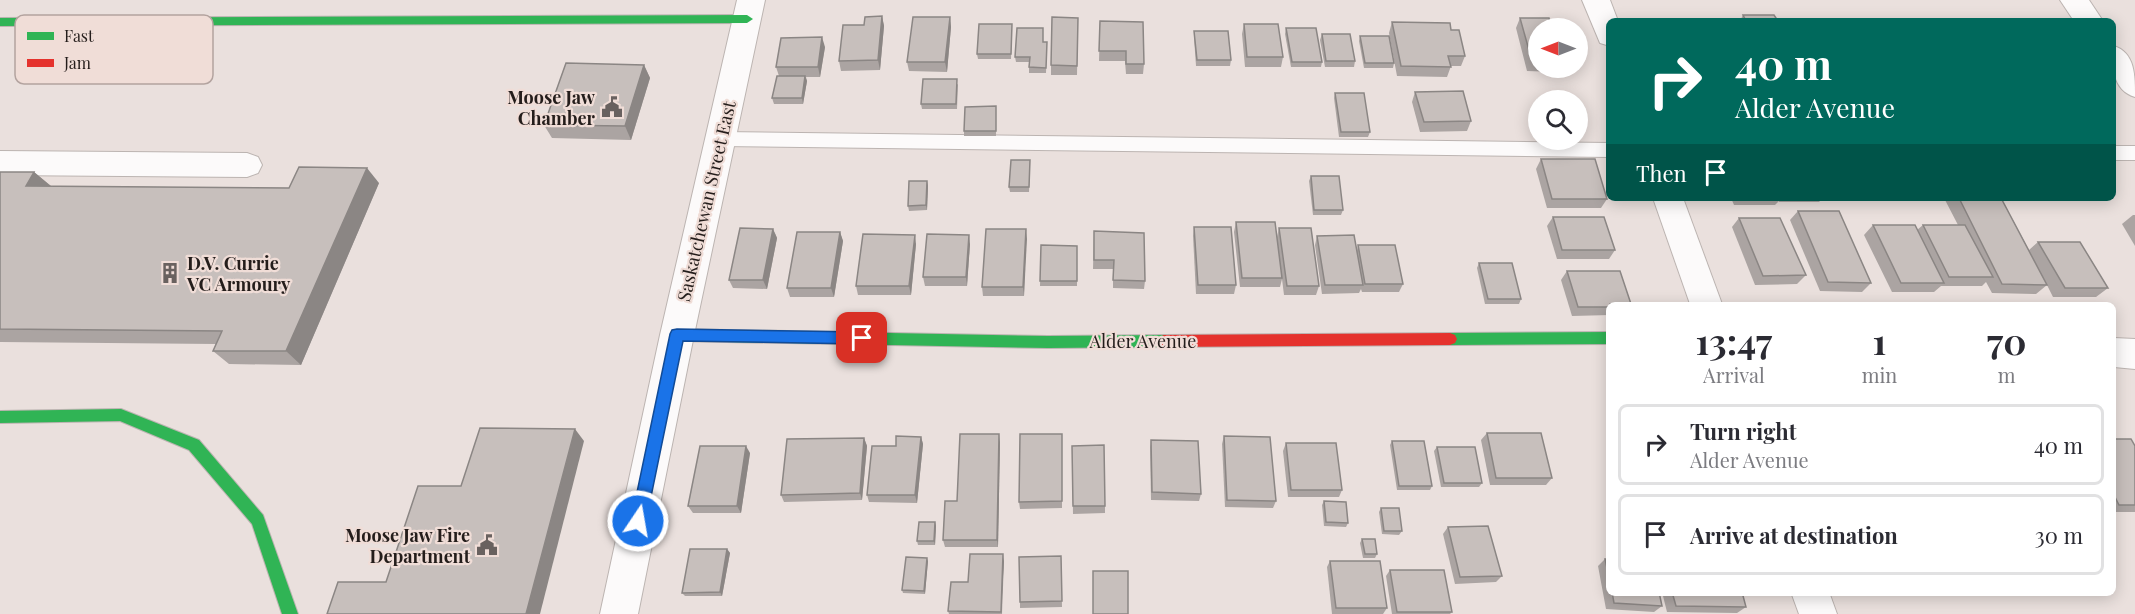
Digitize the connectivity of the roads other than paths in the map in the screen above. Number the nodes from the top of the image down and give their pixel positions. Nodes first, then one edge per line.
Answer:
1 (1596, 0) edge
2 (2074, 0) edge
3 (749, 9) edge
4 (213, 18) edge
5 (2087, 18) edge
6 (0, 22) edge
7 (15, 22) edge
8 (1606, 26) edge
9 (2116, 59) edge
10 (2135, 86) edge
11 (720, 139) junction
12 (1606, 150) edge
13 (2116, 153) edge
14 (2135, 153) edge
15 (0, 164) edge
16 (247, 165) dead end
17 (1669, 201) edge
18 (1705, 302) edge
19 (677, 334) junction
20 (1606, 338) edge
21 (2116, 353) edge
22 (2135, 354) edge
23 (0, 417) edge
24 (1811, 596) edge
25 (290, 614) edge
26 (619, 614) edge
27 (1818, 614) edge

1 - 8 street
2 - 5 street
3 - 4 street
3 - 11 street, Saskatchewan Street East
6 - 7 street
9 - 10 street
11 - 12 lane
11 - 19 street, Saskatchewan Street East
13 - 14 lane
15 - 16 street
17 - 18 street
19 - 20 street, Alder Avenue
19 - 26 street, Saskatchewan Street East
21 - 22 street
23 - 25 street
24 - 27 street

